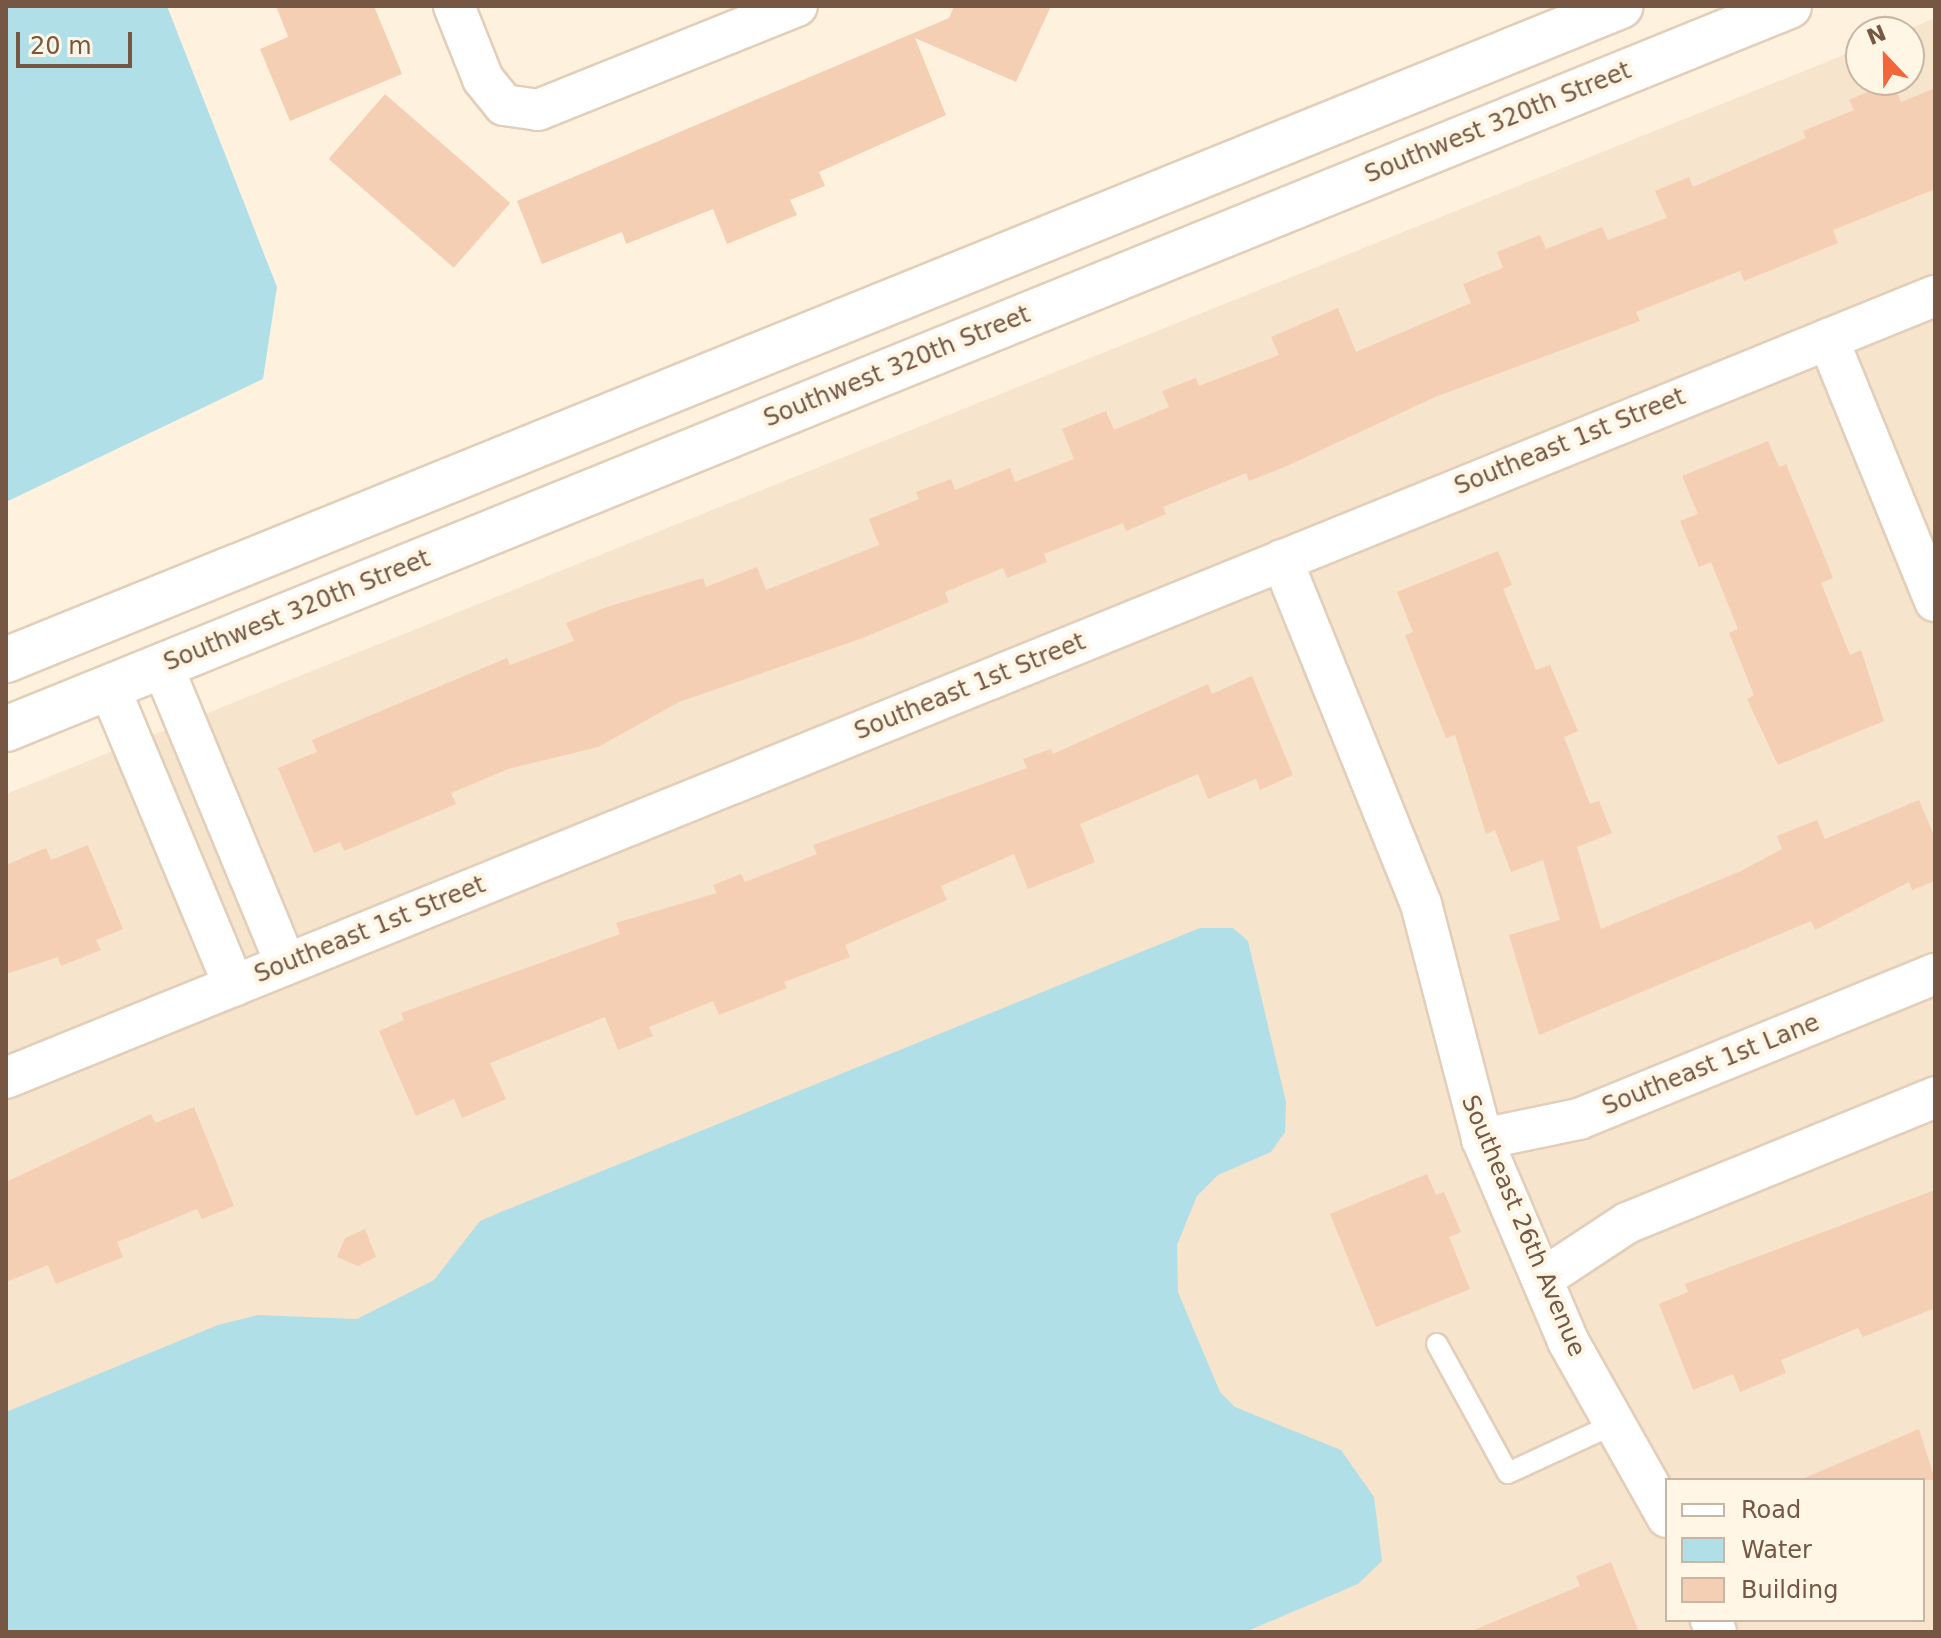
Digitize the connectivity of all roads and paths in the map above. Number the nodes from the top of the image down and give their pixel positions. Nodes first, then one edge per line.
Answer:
1 (454, 6) edge
2 (797, 6) edge
3 (1621, 6) edge
4 (1789, 6) edge
5 (1935, 296) edge
6 (1828, 339) junction
7 (1282, 560) junction
8 (1931, 578) edge
9 (112, 617) junction
10 (6, 660) edge
11 (136, 676) junction
12 (6, 729) edge
13 (230, 827) junction
14 (176, 849) junction
15 (286, 964) junction
16 (1935, 974) edge
17 (234, 986) junction
18 (6, 1078) edge
19 (1935, 1097) edge
20 (1482, 1139) junction
21 (1542, 1279) junction
22 (1437, 1344) dead end
23 (1616, 1423) junction
24 (1665, 1513) edge

1 - 2 street
3 - 9 street
4 - 11 street, Southwest 320th Street
5 - 6 street, Southeast 1st Street
6 - 7 street, Southeast 1st Street
6 - 8 street
7 - 15 street, Southeast 1st Street
7 - 20 street, Southeast 26th Avenue
9 - 10 street
9 - 11 street
11 - 12 street, Southwest 320th Street
11 - 13 street
11 - 14 street
13 - 14 street
13 - 15 street
14 - 17 street
15 - 17 street, Southeast 1st Street
16 - 20 street, Southeast 1st Lane
17 - 18 street, Southeast 1st Street
19 - 21 street
20 - 21 street, Southeast 26th Avenue
21 - 23 street, Southeast 26th Avenue
22 - 23 lane
23 - 24 street, Southeast 26th Avenue

